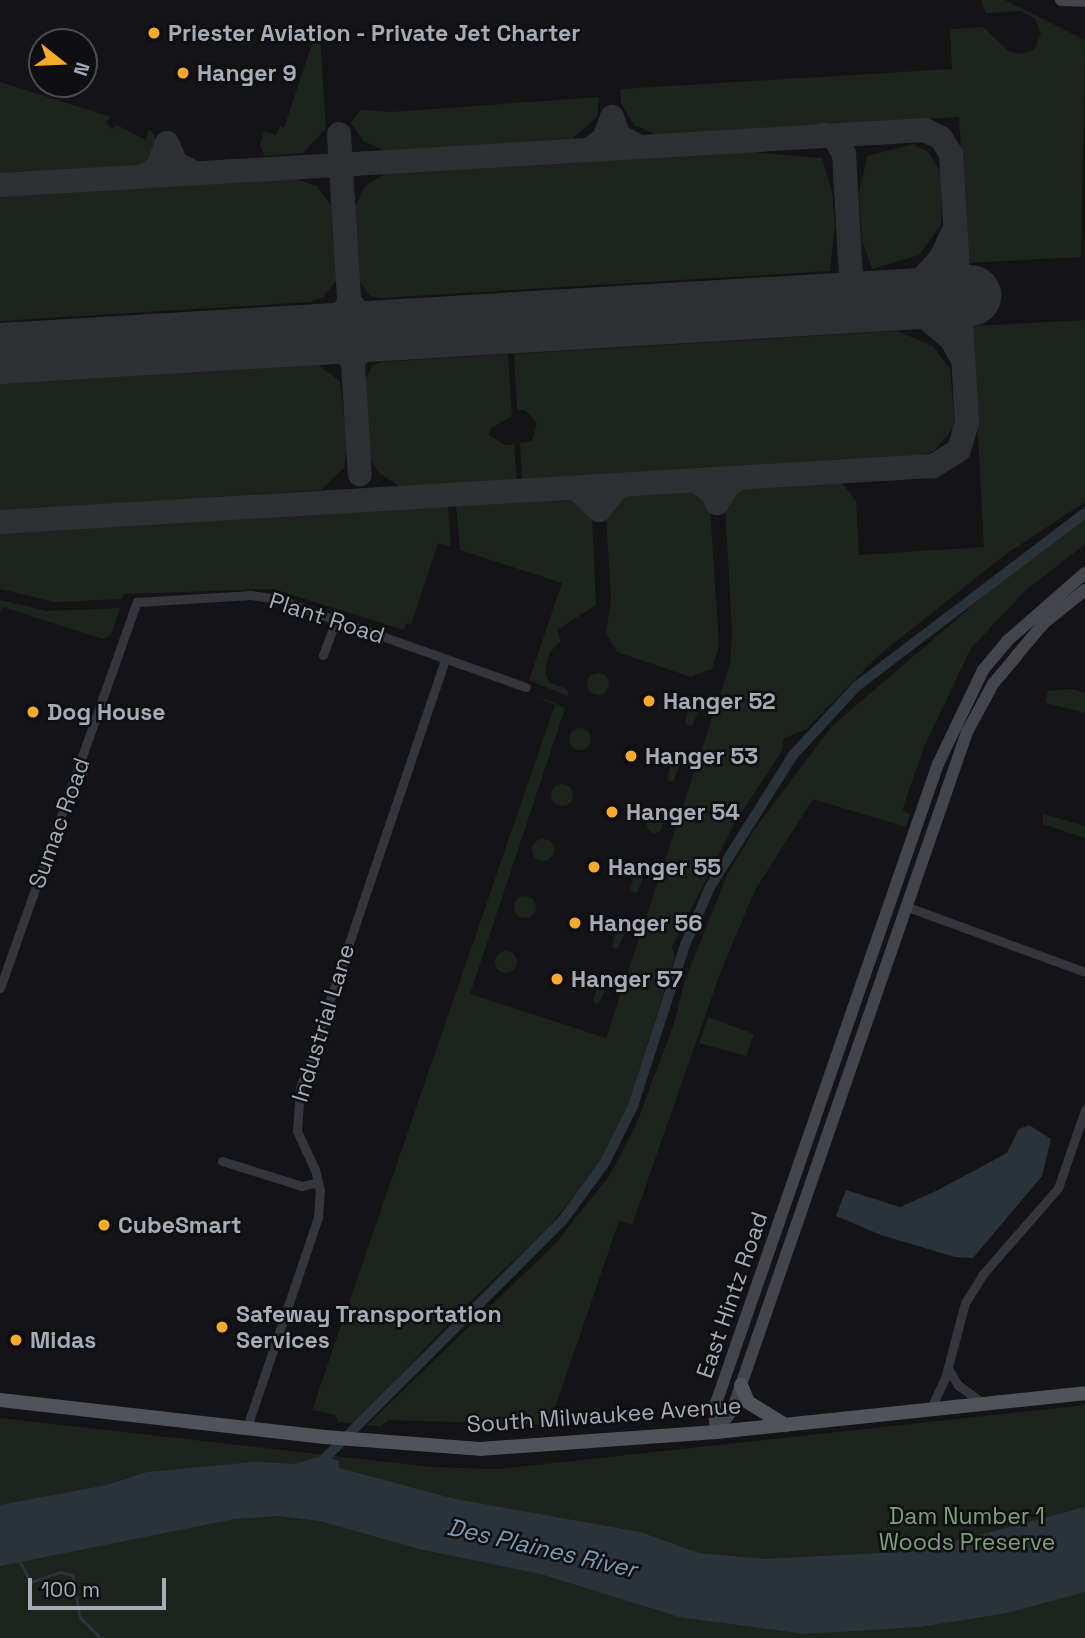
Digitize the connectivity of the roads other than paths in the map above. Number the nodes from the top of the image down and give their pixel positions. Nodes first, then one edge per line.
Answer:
1 (1060, 0) edge
2 (1085, 1) edge
3 (1085, 573) edge
4 (1085, 590) edge
5 (337, 617) junction
6 (132, 619) joint
7 (323, 655) dead end
8 (445, 660) junction
9 (527, 687) dead end
10 (905, 906) junction
11 (1085, 972) edge
12 (0, 988) edge
13 (1085, 1110) edge
14 (222, 1161) dead end
15 (318, 1182) junction
16 (947, 1366) junction
17 (741, 1385) junction
18 (1085, 1393) edge
19 (0, 1400) edge
20 (985, 1404) junction
21 (930, 1410) junction
22 (785, 1424) junction
23 (247, 1427) junction
24 (716, 1432) junction

1 - 2 main road
3 - 24 main road, East Hintz Road
4 - 10 main road, East Hintz Road
5 - 6 street, Plant Road
5 - 7 street
5 - 8 street, Plant Road
6 - 12 street, Sumac Road
8 - 9 street, Plant Road
8 - 15 street, Industrial Lane
10 - 11 street
10 - 17 main road, East Hintz Road
13 - 16 street
14 - 15 street
15 - 23 street, Industrial Lane
16 - 20 street
16 - 21 street
17 - 22 main road
17 - 24 main road, East Hintz Road
18 - 20 main road, South Milwaukee Avenue
19 - 23 main road, South Milwaukee Avenue
20 - 21 main road, South Milwaukee Avenue
21 - 22 main road, South Milwaukee Avenue
22 - 24 main road, South Milwaukee Avenue
23 - 24 main road, South Milwaukee Avenue

